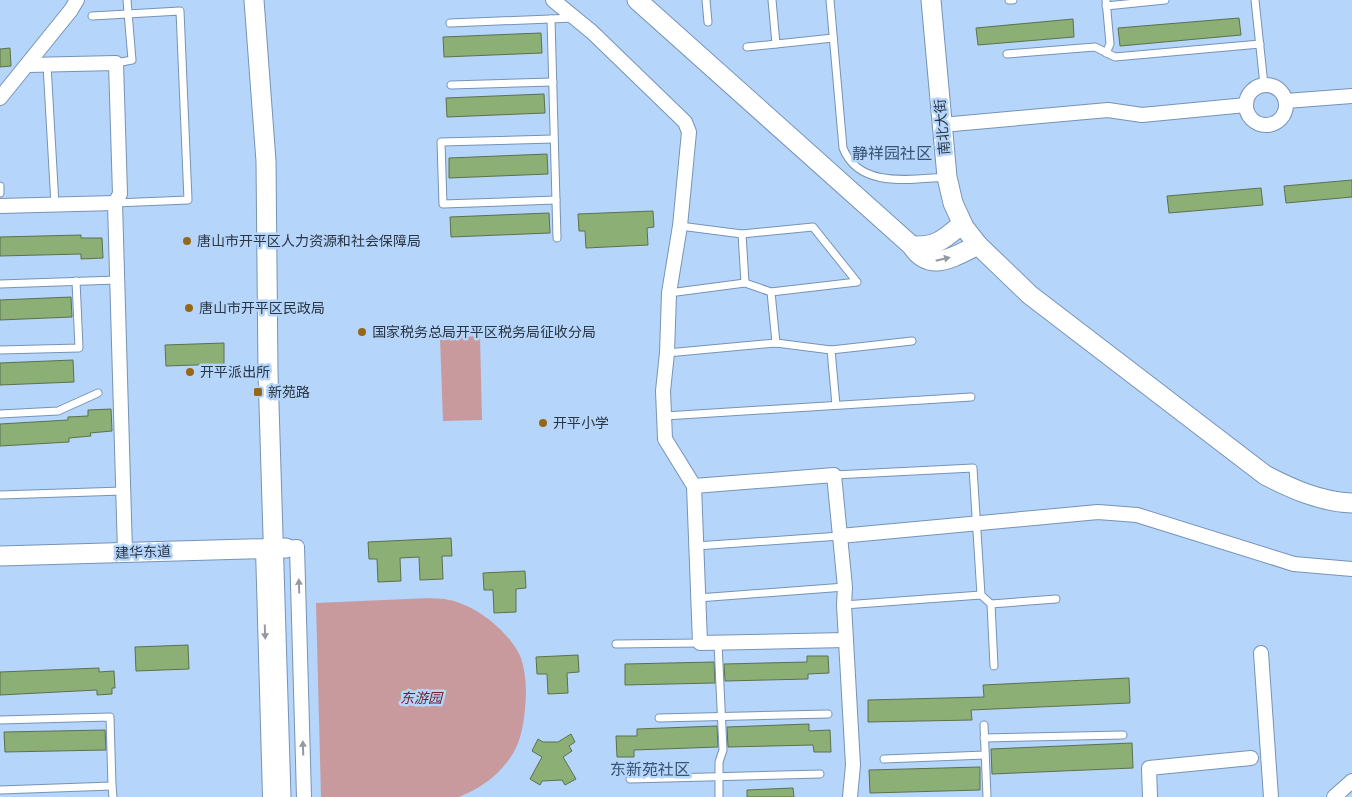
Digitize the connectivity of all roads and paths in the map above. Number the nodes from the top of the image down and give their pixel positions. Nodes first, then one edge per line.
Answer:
1 (77, 0) edge
2 (127, 0) edge
3 (254, 0) edge
4 (266, 0) edge
5 (553, 0) edge
6 (637, 0) edge
7 (706, 0) edge
8 (772, 0) edge
9 (830, 0) edge
10 (931, 0) edge
11 (1164, 0) edge
12 (1255, 0) edge
13 (1106, 3) edge
14 (128, 14) junction
15 (92, 16) dead end
16 (574, 18) junction
17 (551, 19) junction
18 (708, 22) dead end
19 (450, 23) dead end
20 (834, 38) junction
21 (776, 44) junction
22 (1260, 44) junction
23 (747, 47) dead end
24 (1106, 52) junction
25 (1006, 54) dead end
26 (116, 63) junction
27 (28, 65) junction
28 (47, 65) junction
29 (553, 82) junction
30 (450, 85) dead end
31 (1264, 85) junction
32 (1352, 96) edge
33 (0, 98) edge
34 (1286, 102) junction
35 (1246, 105) junction
36 (942, 125) junction
37 (554, 139) junction
38 (947, 177) junction
39 (0, 186) edge
40 (0, 193) edge
41 (556, 200) junction
42 (114, 202) junction
43 (55, 204) junction
44 (0, 206) edge
45 (962, 224) junction
46 (680, 226) junction
47 (742, 234) junction
48 (557, 238) dead end
49 (912, 246) junction
50 (978, 246) junction
51 (117, 280) junction
52 (76, 281) junction
53 (0, 284) edge
54 (745, 284) junction
55 (771, 292) junction
56 (669, 294) junction
57 (912, 341) dead end
58 (776, 343) junction
59 (0, 350) edge
60 (831, 350) junction
61 (666, 353) junction
62 (98, 393) dead end
63 (971, 397) dead end
64 (836, 405) junction
65 (0, 414) edge
66 (665, 416) junction
67 (834, 475) junction
68 (694, 486) junction
69 (123, 491) junction
70 (0, 495) edge
71 (1352, 503) edge
72 (977, 524) junction
73 (840, 536) junction
74 (696, 546) junction
75 (275, 548) junction
76 (125, 552) junction
77 (0, 556) edge
78 (1352, 569) edge
79 (844, 588) junction
80 (981, 595) junction
81 (698, 598) junction
82 (1056, 600) dead end
83 (991, 604) junction
84 (844, 605) junction
85 (846, 640) junction
86 (700, 643) junction
87 (718, 643) junction
88 (616, 644) dead end
89 (1262, 653) dead end
90 (994, 666) dead end
91 (828, 714) dead end
92 (721, 716) junction
93 (659, 718) dead end
94 (0, 720) edge
95 (984, 725) dead end
96 (1123, 735) dead end
97 (984, 738) junction
98 (985, 754) junction
99 (1251, 758) dead end
100 (884, 759) dead end
101 (820, 774) dead end
102 (719, 776) junction
103 (630, 779) dead end
104 (1352, 781) edge
105 (112, 786) junction
106 (0, 790) edge
107 (112, 797) edge
108 (270, 797) edge
109 (282, 797) edge
110 (293, 797) edge
111 (304, 797) edge
112 (719, 797) edge
113 (850, 797) edge
114 (987, 797) edge
115 (1150, 797) edge
116 (1271, 797) edge
117 (1334, 797) edge

1 - 27 street
2 - 14 lane
3 - 75 main road
4 - 75 main road
5 - 16 street
6 - 49 main road
7 - 18 lane
8 - 21 lane
9 - 20 lane
10 - 36 main road, 南北大街
11 - 13 lane
12 - 22 lane
13 - 24 lane
14 - 15 lane
14 - 26 lane
14 - 42 lane
16 - 17 lane
16 - 46 street
17 - 19 lane
17 - 29 lane
20 - 21 lane
20 - 38 lane
21 - 23 lane
22 - 24 lane
22 - 31 lane
24 - 25 lane
26 - 28 street
26 - 42 street
27 - 28 street
27 - 33 street
28 - 43 lane
29 - 30 lane
29 - 37 lane
31 - 34 street
31 - 35 street
32 - 34 street
34 - 35 street
35 - 36 street
36 - 38 main road, 南北大街
37 - 41 lane
37 - 41 lane
38 - 45 main road, 南北大街
39 - 40 lane
41 - 48 lane
42 - 43 street
42 - 51 street
43 - 44 street
45 - 49 main road
45 - 50 main road, 南北大街
46 - 47 lane
46 - 56 street
47 - 54 lane
47 - 55 lane
49 -> 50 main road
50 - 71 main road, 南北大街
51 - 52 lane
51 - 69 street
52 - 53 lane
52 - 59 lane
54 - 55 lane
54 - 56 lane
55 - 58 lane
56 - 61 street
57 - 60 lane
58 - 60 lane
58 - 61 lane
60 - 64 lane
61 - 66 street
62 - 65 lane
63 - 64 lane
64 - 66 lane
66 - 68 street
67 - 68 street
67 - 72 lane
67 - 73 street
68 - 74 street
69 - 70 lane
69 - 76 street
72 - 73 street
72 - 78 street
72 - 80 lane
73 - 74 lane
73 - 79 street
74 - 81 street
75 - 76 main road, 建华东道
75 -> 108 street
75 - 109 main road
75 - 110 main road
111 -> 75 street
76 - 77 main road, 建华东道
79 - 81 lane
79 - 84 street
80 - 83 lane
80 - 84 lane
81 - 86 street
82 - 83 lane
83 - 90 lane
84 - 85 street
85 - 87 street
85 - 113 street
86 - 87 street
86 - 88 lane
87 - 92 lane
89 - 116 street
91 - 92 lane
92 - 93 lane
92 - 102 lane
94 - 105 lane
95 - 97 lane
96 - 97 lane
97 - 98 lane
98 - 100 lane
98 - 114 lane
99 - 115 street
101 - 102 lane
102 - 103 lane
102 - 112 lane
104 - 117 street
105 - 106 lane
105 - 107 lane

